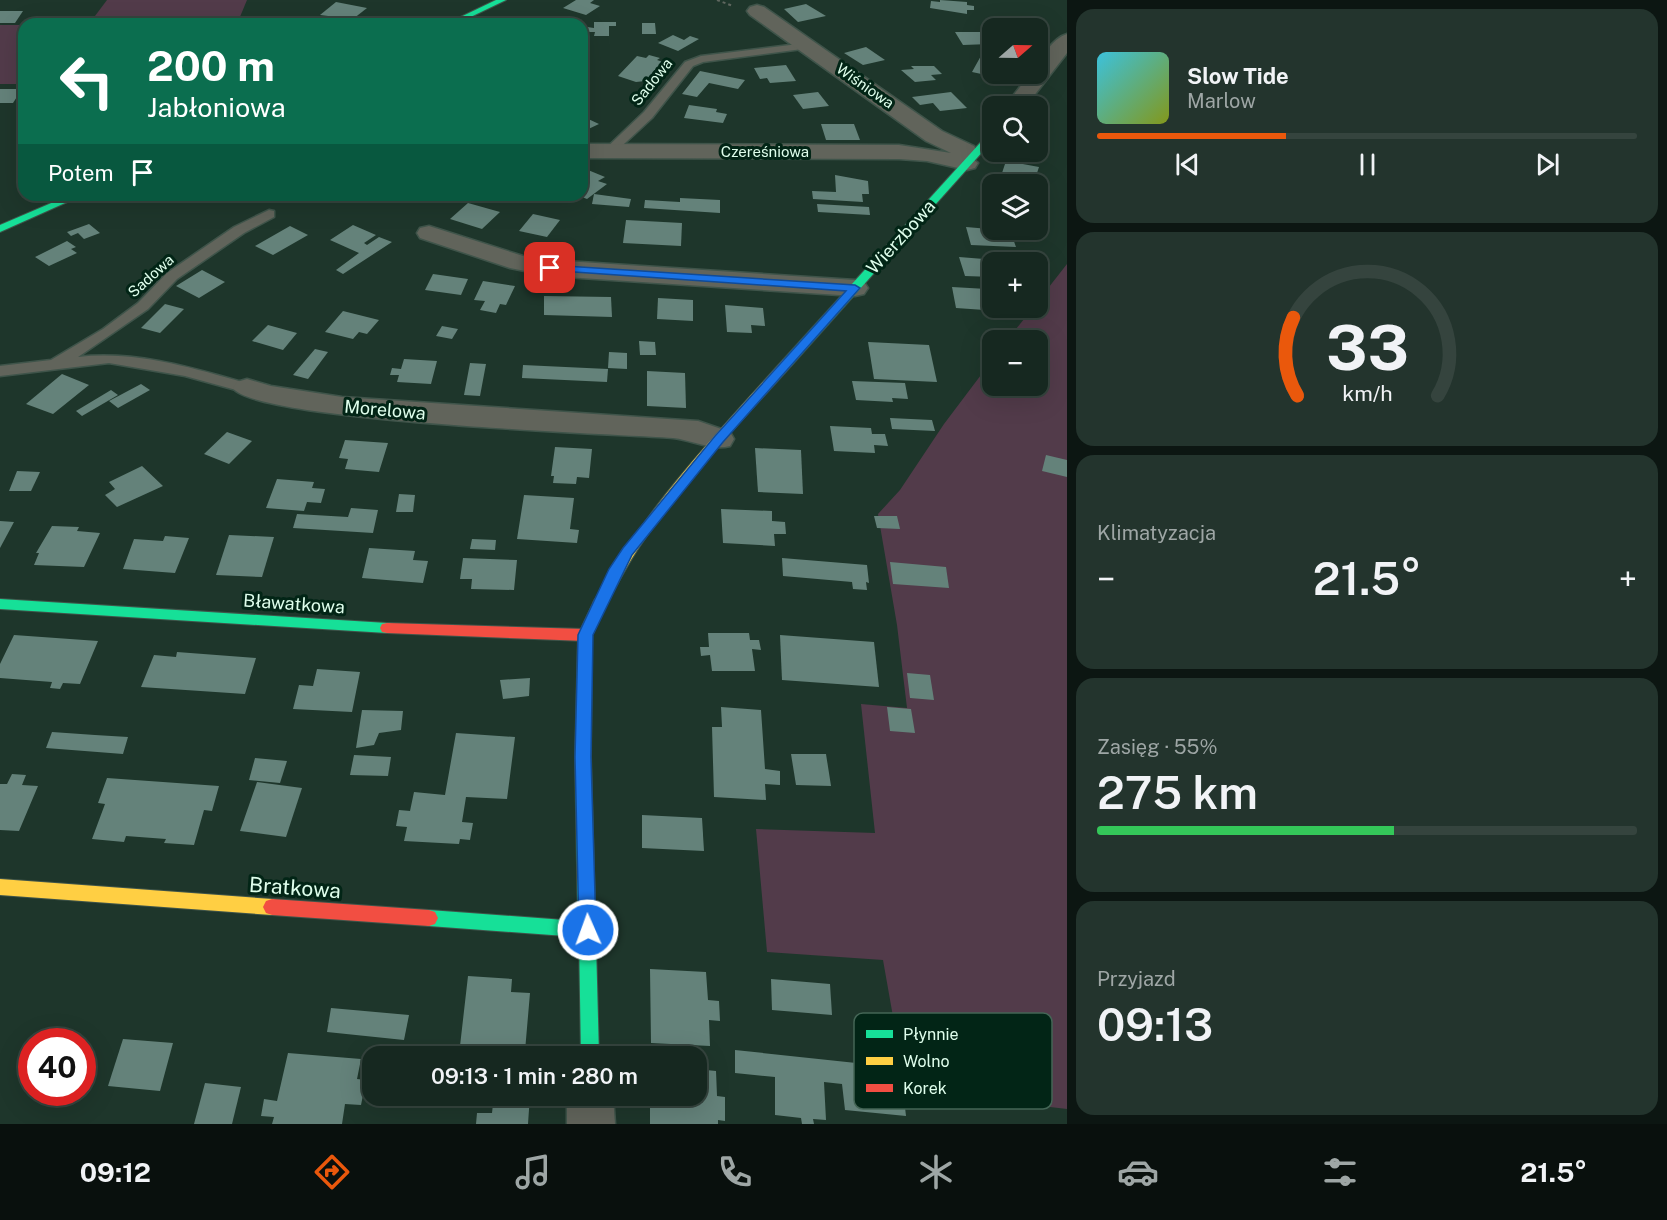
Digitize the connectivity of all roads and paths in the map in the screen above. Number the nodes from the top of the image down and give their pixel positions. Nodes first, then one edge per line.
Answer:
1 (502, 0) edge
2 (757, 11) dead end
3 (463, 18) edge
4 (1067, 40) edge
5 (806, 46) junction
6 (1023, 96) edge
7 (982, 143) edge
8 (588, 151) edge
9 (607, 153) junction
10 (964, 158) junction
11 (64, 201) edge
12 (270, 214) dead end
13 (0, 229) edge
14 (429, 233) dead end
15 (855, 288) junction
16 (56, 364) junction
17 (0, 371) edge
18 (247, 388) joint
19 (719, 439) junction
20 (0, 603) edge
21 (585, 635) junction
22 (0, 887) edge
23 (588, 930) junction
24 (590, 1046) edge
25 (590, 1106) edge
26 (591, 1124) edge

1 - 3 street
2 - 5 street, Wiśniowa
4 - 6 street
5 - 9 lane, Sadowa
5 - 10 street, Wiśniowa
7 - 10 street, Wierzbowa
8 - 9 street, Czereśniowa
9 - 10 street, Czereśniowa
10 - 15 street, Wierzbowa
11 - 13 street
12 - 16 lane, Sadowa
14 - 15 street
15 - 19 street, Wierzbowa
16 - 17 lane, Morelowa
16 - 18 lane, Morelowa
18 - 19 street, Morelowa
19 - 21 street, Wierzbowa
20 - 21 street, Bławatkowa
21 - 23 street, Wierzbowa
22 - 23 street, Bratkowa
23 - 24 street, Wierzbowa
25 - 26 street

